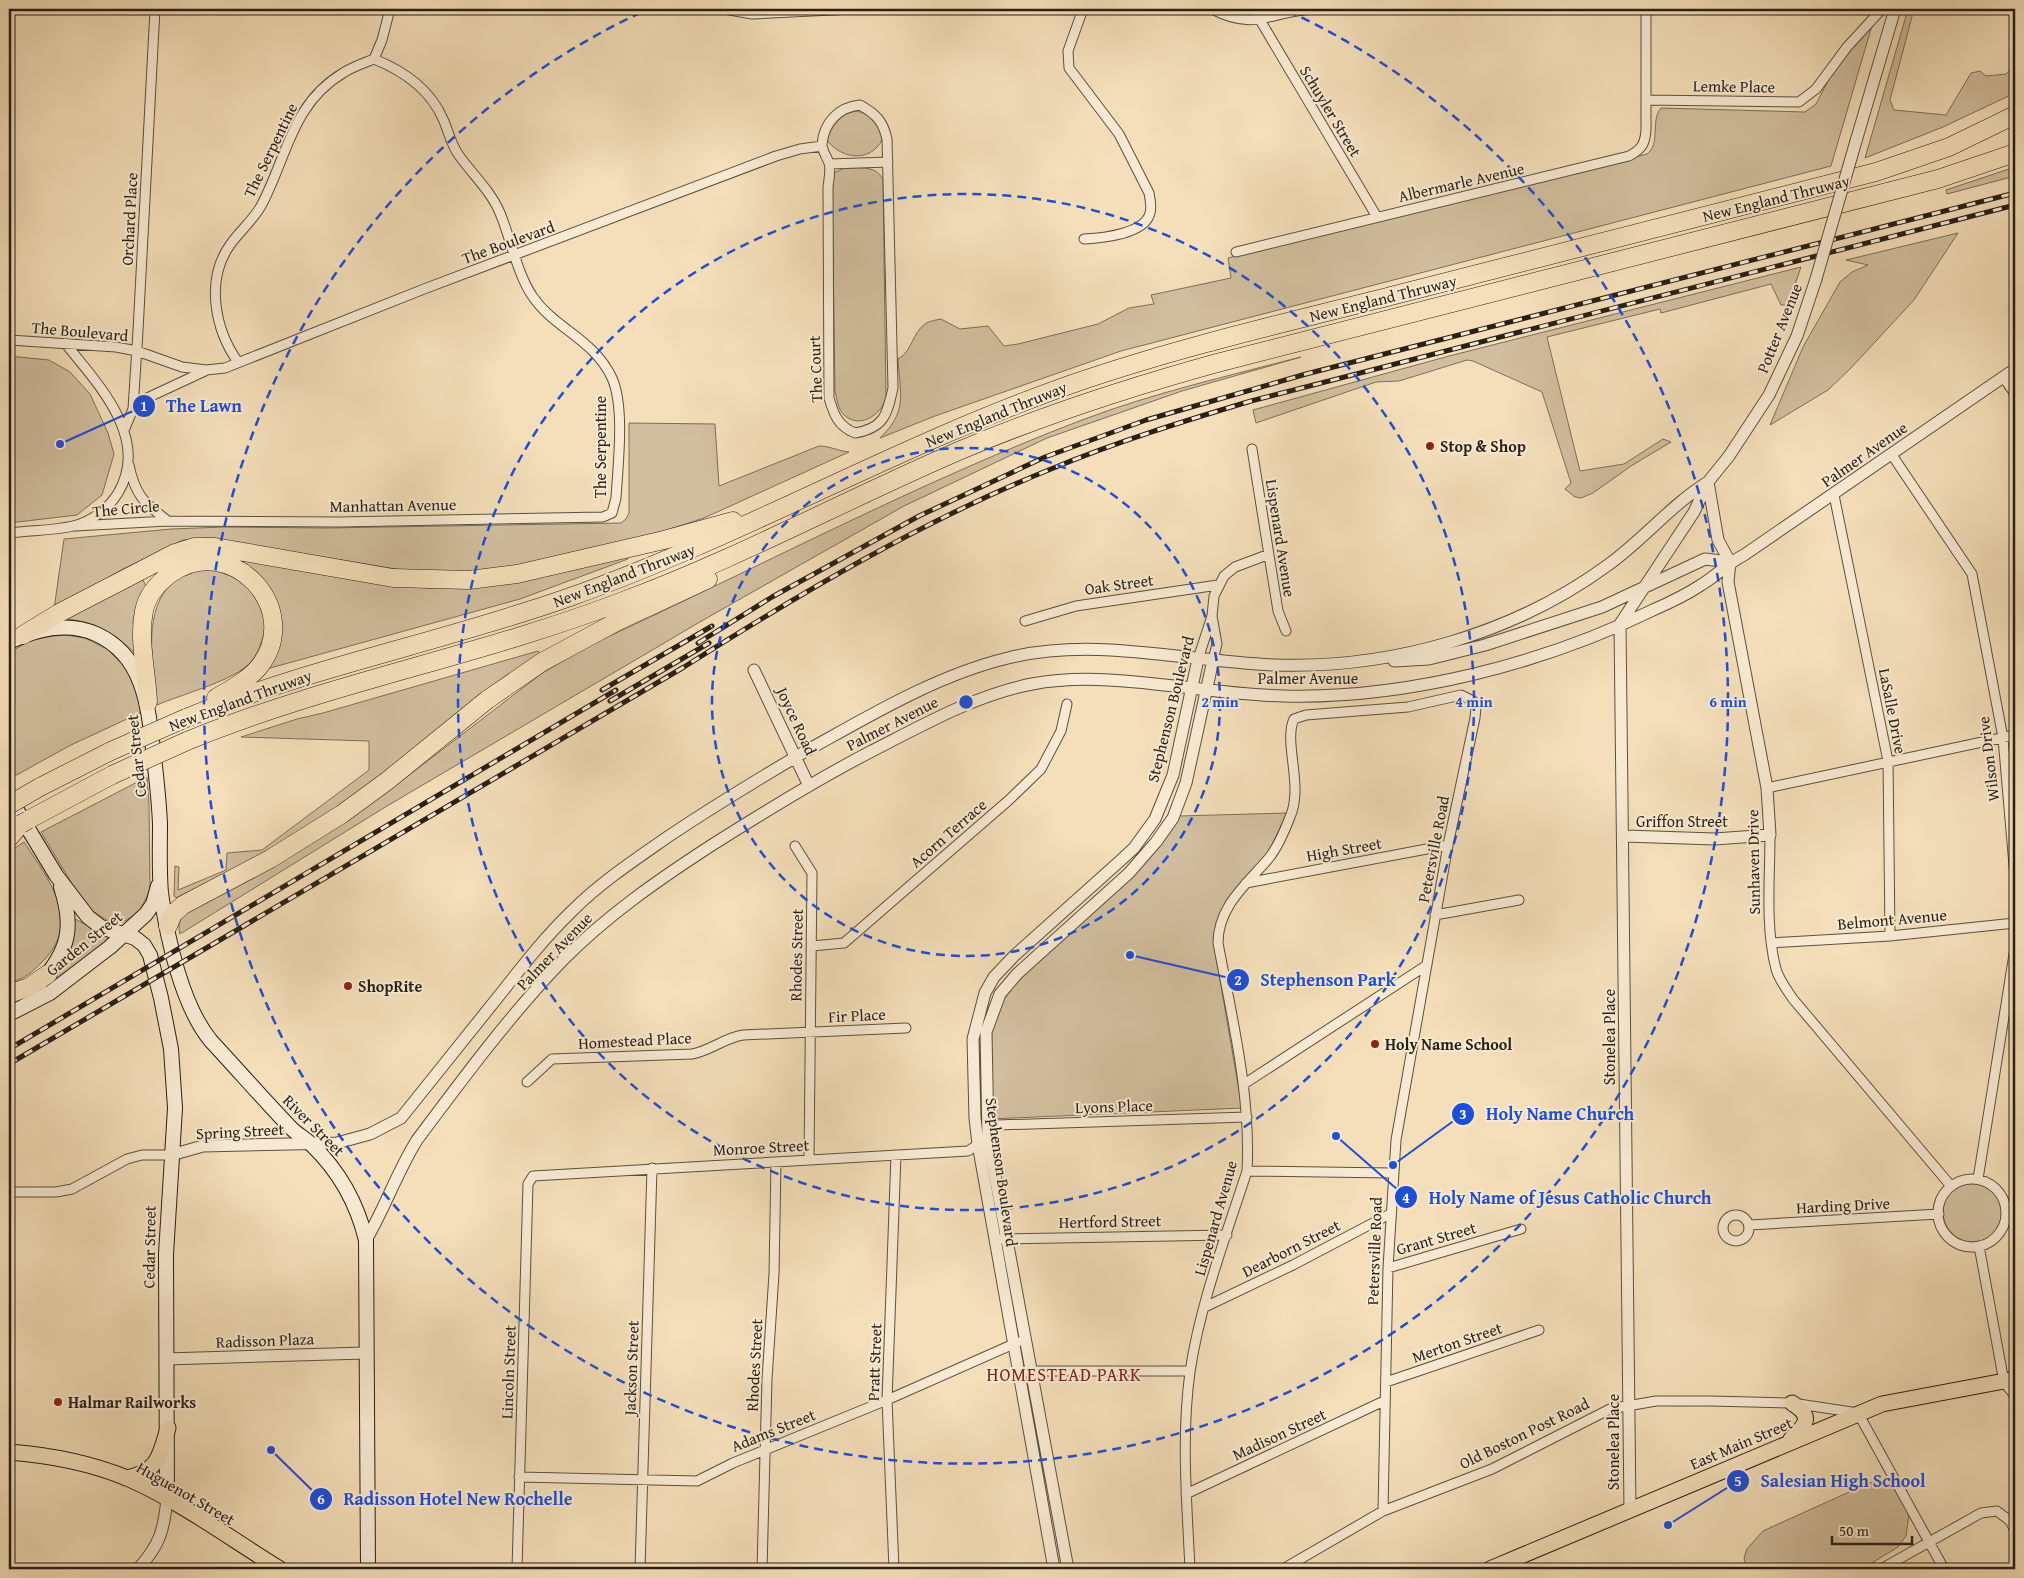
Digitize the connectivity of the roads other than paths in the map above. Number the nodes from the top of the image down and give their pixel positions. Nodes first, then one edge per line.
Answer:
1 (155, 9) edge
2 (390, 9) edge
3 (724, 9) edge
4 (852, 9) edge
5 (1083, 9) edge
6 (1123, 9) edge
7 (1140, 9) edge
8 (1212, 9) edge
9 (1320, 9) edge
10 (1561, 9) edge
11 (1646, 9) edge
12 (1882, 9) edge
13 (1895, 9) edge
14 (1260, 20) junction
15 (374, 59) junction
16 (1647, 100) junction
17 (2015, 115) edge
18 (822, 146) junction
19 (2015, 153) edge
20 (888, 162) junction
21 (830, 164) junction
22 (1378, 217) junction
23 (1084, 239) dead end
24 (1236, 252) dead end
25 (516, 254) junction
26 (9, 340) edge
27 (65, 343) junction
28 (137, 350) junction
29 (238, 362) junction
30 (2015, 369) edge
31 (206, 370) junction
32 (2003, 377) junction
33 (2015, 394) edge
34 (133, 409) junction
35 (125, 428) junction
36 (1252, 449) dead end
37 (1892, 455) junction
38 (128, 460) junction
39 (1708, 482) junction
40 (1834, 495) junction
41 (786, 506) junction
42 (615, 508) joint
43 (168, 522) junction
44 (75, 526) junction
45 (785, 531) junction
46 (9, 533) edge
47 (1268, 555) junction
48 (1730, 562) junction
49 (1647, 585) junction
50 (1218, 586) junction
51 (1212, 616) junction
52 (1025, 621) dead end
53 (1620, 624) junction
54 (1286, 631) dead end
55 (14, 640) edge
56 (1198, 659) junction
57 (1213, 660) junction
58 (1352, 662) junction
59 (754, 670) dead end
60 (1191, 689) junction
61 (1206, 691) junction
62 (148, 702) junction
63 (1067, 704) dead end
64 (186, 718) junction
65 (1294, 720) joint
66 (2015, 736) edge
67 (2003, 738) junction
68 (796, 758) junction
69 (1888, 761) junction
70 (809, 786) junction
71 (1767, 788) junction
72 (9, 797) edge
73 (9, 805) edge
74 (15, 828) edge
75 (1770, 835) junction
76 (1624, 836) junction
77 (9, 838) edge
78 (1448, 845) junction
79 (795, 846) dead end
80 (56, 875) junction
81 (2015, 876) edge
82 (160, 880) junction
83 (1246, 883) junction
84 (1519, 900) dead end
85 (1435, 915) junction
86 (2015, 923) edge
87 (168, 926) junction
88 (124, 935) junction
89 (1890, 936) junction
90 (1771, 943) junction
91 (812, 946) junction
92 (2015, 948) edge
93 (1427, 965) junction
94 (48, 974) junction
95 (9, 994) edge
96 (9, 1014) edge
97 (906, 1028) dead end
98 (810, 1032) junction
99 (527, 1082) dead end
100 (1244, 1084) junction
101 (1246, 1117) junction
102 (988, 1138) junction
103 (311, 1144) junction
104 (978, 1144) junction
105 (171, 1155) junction
106 (896, 1155) junction
107 (809, 1160) junction
108 (776, 1162) junction
109 (652, 1168) junction
110 (1247, 1171) junction
111 (1392, 1173) junction
112 (533, 1176) joint
113 (1978, 1179) junction
114 (1951, 1186) junction
115 (9, 1192) edge
116 (2015, 1202) edge
117 (2005, 1205) junction
118 (1390, 1214) junction
119 (1939, 1214) junction
120 (1749, 1226) dead end
121 (1521, 1228) dead end
122 (1227, 1235) junction
123 (1008, 1237) junction
124 (995, 1239) junction
125 (366, 1240) junction
126 (1979, 1246) junction
127 (1388, 1268) junction
128 (1205, 1307) junction
129 (1539, 1330) dead end
130 (1020, 1341) junction
131 (365, 1353) junction
132 (166, 1359) junction
133 (1019, 1370) junction
134 (1031, 1371) junction
135 (1190, 1371) junction
136 (1386, 1382) junction
137 (2012, 1383) edge
138 (2015, 1396) edge
139 (887, 1400) junction
140 (1384, 1401) junction
141 (1792, 1403) junction
142 (1629, 1404) junction
143 (1858, 1413) junction
144 (168, 1428) junction
145 (1788, 1442) junction
146 (766, 1450) junction
147 (9, 1452) edge
148 (520, 1477) junction
149 (126, 1478) junction
150 (642, 1481) junction
151 (1186, 1494) junction
152 (167, 1498) junction
153 (1630, 1510) junction
154 (1383, 1511) junction
155 (2015, 1530) edge
156 (1930, 1541) junction
157 (138, 1569) edge
158 (280, 1569) edge
159 (368, 1569) edge
160 (517, 1569) edge
161 (640, 1569) edge
162 (762, 1569) edge
163 (894, 1569) edge
164 (1054, 1569) edge
165 (1068, 1569) edge
166 (1190, 1569) edge
167 (1283, 1569) edge
168 (1490, 1569) edge
169 (1881, 1569) edge
170 (1944, 1569) edge

1 - 28 street, Orchard Place
2 - 15 street
3 - 4 street
5 - 23 street
6 - 7 street
8 - 14 street
9 - 10 street
9 - 14 street
11 - 16 street
12 - 16 street, Lemke Place
13 - 39 street, Potter Avenue, bridge
14 - 22 street, Schuyler Street
15 - 25 street, The Serpentine
15 - 29 street, The Serpentine
16 - 22 street, Albermarle Avenue
17 - 41 highway, New England Thruway
18 - 20 street, The Court
18 - 21 street, The Court
18 - 25 street, The Boulevard
19 - 45 highway, New England Thruway
20 - 21 street
20 - 21 street, The Court
22 - 24 street, Albermarle Avenue
25 - 29 street, The Boulevard
25 - 42 street, The Serpentine
26 - 27 street, The Boulevard
27 - 28 street, The Boulevard
27 - 35 street, The Circle
28 - 31 street, The Boulevard
28 - 34 street, Orchard Place
29 - 31 street, The Boulevard
30 - 32 street, Palmer Avenue
31 - 34 street, The Boulevard
32 - 33 street
32 - 37 street, Palmer Avenue
34 - 35 street, Orchard Place
35 - 38 street, The Circle
36 - 47 street, Lispenard Avenue
37 - 40 street, Palmer Avenue
37 - 67 street, Wilson Drive
38 - 43 street, The Circle
38 - 44 street, The Circle
39 - 48 street
39 - 49 street, Potter Avenue
39 - 58 street, Palmer Avenue
40 - 48 street, Palmer Avenue
40 - 69 street, LaSalle Drive
41 - 55 highway
41 - 64 highway, New England Thruway
42 - 43 street, Manhattan Avenue
43 - 44 street, The Circle
44 - 46 street, The Circle
45 - 74 highway, New England Thruway, bridge
45 - 87 highway
47 - 50 street
47 - 54 street, Lispenard Avenue
48 - 49 street, Palmer Avenue
48 - 53 street, Palmer Avenue
48 - 71 street, Sunhaven Drive
49 - 53 street, Potter Avenue
49 - 58 street, Palmer Avenue
50 - 51 street, Stephenson Boulevard
50 - 52 street, Oak Street
51 - 56 street, Stephenson Boulevard
51 - 57 street, Stephenson Boulevard
53 - 61 street, Palmer Avenue
53 - 76 street, Stonelea Place
55 - 62 main road, Cedar Street
56 - 57 street, Palmer Avenue
56 - 60 street, Stephenson Boulevard
56 - 68 street, Palmer Avenue
57 - 58 street, Palmer Avenue
57 - 61 street, Stephenson Boulevard
59 - 68 street, Joyce Road
60 - 61 street, Palmer Avenue
60 - 70 street, Palmer Avenue
60 - 104 street, Stephenson Boulevard
61 - 102 street, Stephenson Boulevard
62 - 64 highway
62 - 82 main road, Cedar Street
63 - 91 street, Acorn Terrace
64 - 73 highway, New England Thruway, bridge
65 - 78 street, Petersville Road
65 - 83 street, Lispenard Avenue
66 - 67 street
67 - 69 street
67 - 81 street, Wilson Drive
68 - 70 street, Joyce Road
68 - 103 street, Palmer Avenue
69 - 71 street
69 - 89 street, LaSalle Drive
70 - 125 street, Palmer Avenue
71 - 75 street, Sunhaven Drive
72 - 80 main road
74 - 77 highway, New England Thruway
75 - 76 street, Griffon Street
75 - 90 street, Sunhaven Drive
76 - 142 street, Stonelea Place
78 - 83 street, High Street
78 - 85 street, Petersville Road
79 - 91 street, Rhodes Street
80 - 88 main road, Cedar Street
80 - 94 main road
82 - 87 main road, River Street
82 - 88 main road, Garden Street
83 - 100 street, Lispenard Avenue
84 - 85 street
85 - 93 street, Petersville Road
86 - 89 street, Belmont Avenue
87 - 103 main road, River Street
88 - 96 main road, Garden Street
88 - 105 main road, Cedar Street
89 - 90 street, Belmont Avenue
90 - 114 street, Sunhaven Drive
91 - 98 street, Rhodes Street
92 - 113 street
93 - 100 street
93 - 111 street, Petersville Road
94 - 95 highway
94 - 96 main road
97 - 98 street, Fir Place
98 - 99 street, Homestead Place
98 - 107 street, Rhodes Street
100 - 101 street, Lispenard Avenue
101 - 102 street, Lyons Place
101 - 110 street, Lispenard Avenue
102 - 104 street, Monroe Street
102 - 123 street, Stephenson Boulevard
103 - 105 street, Spring Street
103 - 125 main road, River Street
104 - 106 street, Monroe Street
104 - 124 street, Stephenson Boulevard
105 - 115 street
105 - 132 main road, Cedar Street
106 - 107 street, Monroe Street
106 - 139 street, Pratt Street
107 - 108 street, Monroe Street
108 - 109 street, Monroe Street
108 - 146 street, Rhodes Street
109 - 112 street, Monroe Street
109 - 150 street, Jackson Street
110 - 111 street
110 - 122 street, Lispenard Avenue
111 - 118 street, Petersville Road
112 - 148 street, Lincoln Street
113 - 114 street
113 - 117 street
114 - 119 street
116 - 117 street
117 - 126 street
118 - 127 street, Petersville Road
118 - 128 street, Dearborn Street
119 - 120 street, Harding Drive
119 - 126 street
121 - 127 street, Grant Street
122 - 123 street, Hertford Street
122 - 128 street, Lispenard Avenue
123 - 124 street, Hertford Street
123 - 130 street, Stephenson Boulevard
124 - 130 street, Stephenson Boulevard
125 - 131 main road, River Street
126 - 137 street
127 - 136 street, Petersville Road
128 - 135 street, Lispenard Avenue
129 - 136 street, Merton Street
130 - 133 street, Stephenson Boulevard
130 - 134 street, Stephenson Boulevard
130 - 139 street, Adams Street
131 - 132 street, Radisson Plaza
131 - 159 main road, River Street
132 - 144 main road, Cedar Street
133 - 134 street
133 - 164 street, Stephenson Boulevard
134 - 135 street
134 - 165 street, Stephenson Boulevard
135 - 151 street, Lispenard Avenue
136 - 140 street, Petersville Road
137 - 138 street
137 - 143 main road, East Main Street
139 - 146 street, Adams Street
139 - 163 street, Pratt Street
140 - 151 street, Madison Street
140 - 154 street, Petersville Road
141 - 142 street, Old Boston Post Road
141 - 143 street, Old Boston Post Road
141 - 145 main road
142 - 153 street, Stonelea Place
142 - 154 street, Old Boston Post Road
143 - 145 main road, East Main Street
143 - 156 street
144 - 149 main road
144 - 152 main road, Cedar Street
145 - 153 main road, East Main Street
146 - 150 street, Adams Street
146 - 162 street, Rhodes Street
147 - 149 main road, Huguenot Street
148 - 150 street, Adams Street
148 - 160 street, Lincoln Street
149 - 152 main road, Huguenot Street
150 - 161 street, Jackson Street
151 - 166 street, Lispenard Avenue
152 - 157 street, Cedar Street
152 - 158 main road, Huguenot Street
153 - 168 main road, East Main Street
154 - 167 street, Old Boston Post Road
155 - 156 street
156 - 169 street
156 - 170 street

